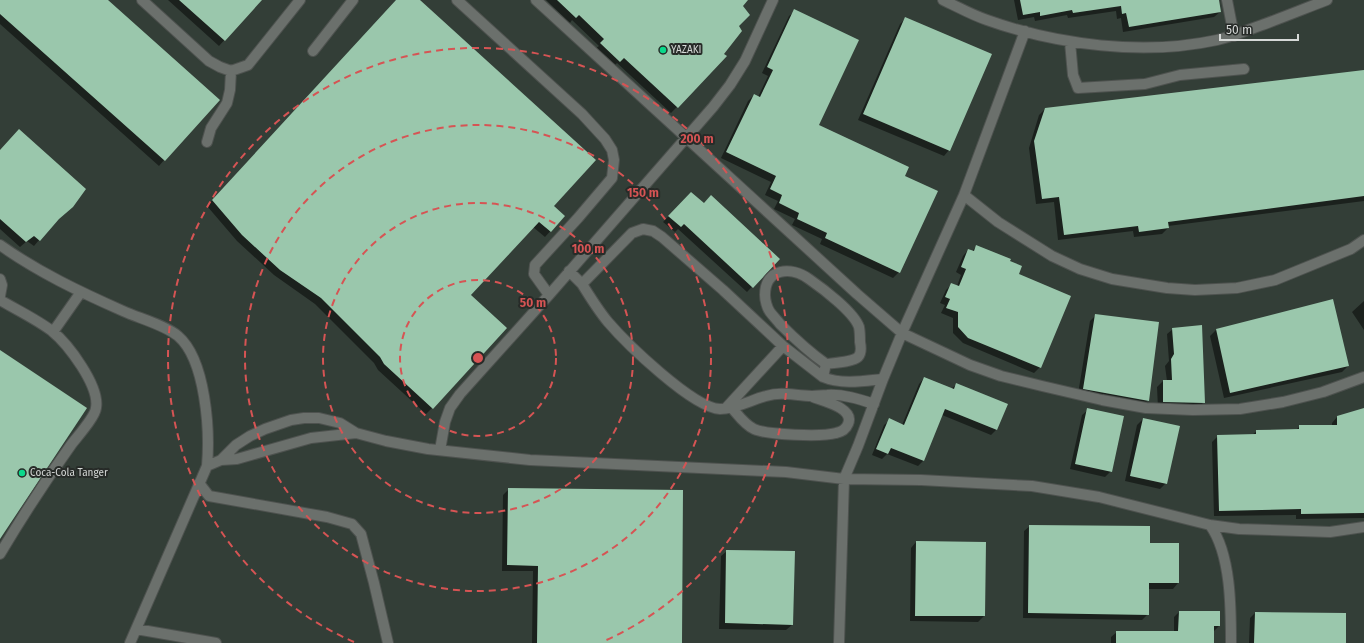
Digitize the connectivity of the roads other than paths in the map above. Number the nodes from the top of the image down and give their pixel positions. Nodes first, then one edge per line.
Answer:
1 (142, 0) edge
2 (300, 0) edge
3 (353, 0) edge
4 (457, 0) edge
5 (536, 0) edge
6 (773, 0) edge
7 (943, 0) edge
8 (1227, 0) edge
9 (1327, 0) edge
10 (1024, 31) junction
11 (1234, 36) junction
12 (1070, 42) junction
13 (313, 51) dead end
14 (1244, 69) dead end
15 (232, 71) junction
16 (687, 138) junction
17 (207, 142) dead end
18 (964, 195) junction
19 (1364, 240) edge
20 (0, 245) edge
21 (570, 271) junction
22 (0, 280) edge
23 (582, 284) junction
24 (81, 292) junction
25 (549, 295) junction
26 (0, 296) edge
27 (0, 300) edge
28 (52, 332) junction
29 (902, 333) junction
30 (783, 346) junction
31 (826, 364) junction
32 (824, 377) junction
33 (1364, 377) edge
34 (883, 379) junction
35 (811, 396) junction
36 (874, 404) junction
37 (729, 408) junction
38 (356, 433) junction
39 (440, 450) junction
40 (222, 460) junction
41 (207, 466) junction
42 (844, 479) junction
43 (200, 483) junction
44 (1210, 526) junction
45 (1364, 527) edge
46 (0, 554) edge
47 (136, 629) junction
48 (130, 643) edge
49 (216, 643) edge
50 (388, 643) edge
51 (839, 643) edge
52 (1231, 643) edge

1 - 15 street
2 - 15 street
3 - 13 street
4 - 25 street
5 - 16 street
6 - 16 street
7 - 10 street
8 - 11 street
9 - 11 street
10 - 12 street
10 - 18 street
11 - 12 street
12 - 14 street
15 - 17 street
16 - 21 street
16 - 29 street
18 - 19 street
18 - 29 street
20 - 24 street
21 - 23 street
21 - 25 street
22 - 26 street
23 - 30 street
23 - 37 street
24 - 28 street
24 - 41 street
25 - 39 street
27 - 28 street
28 - 46 street
29 - 33 street
29 - 34 street
30 - 32 street
30 - 37 street
31 - 31 street
31 - 32 street
32 - 34 street
34 - 36 street
35 - 36 street
35 - 37 street
35 - 37 street
36 - 42 street
38 - 39 street
38 - 40 street
38 - 40 street
39 - 42 street
40 - 41 street
41 - 43 street
42 - 44 street
42 - 51 street
43 - 47 street
43 - 50 street
44 - 45 street
44 - 52 street
47 - 48 street
47 - 49 street

